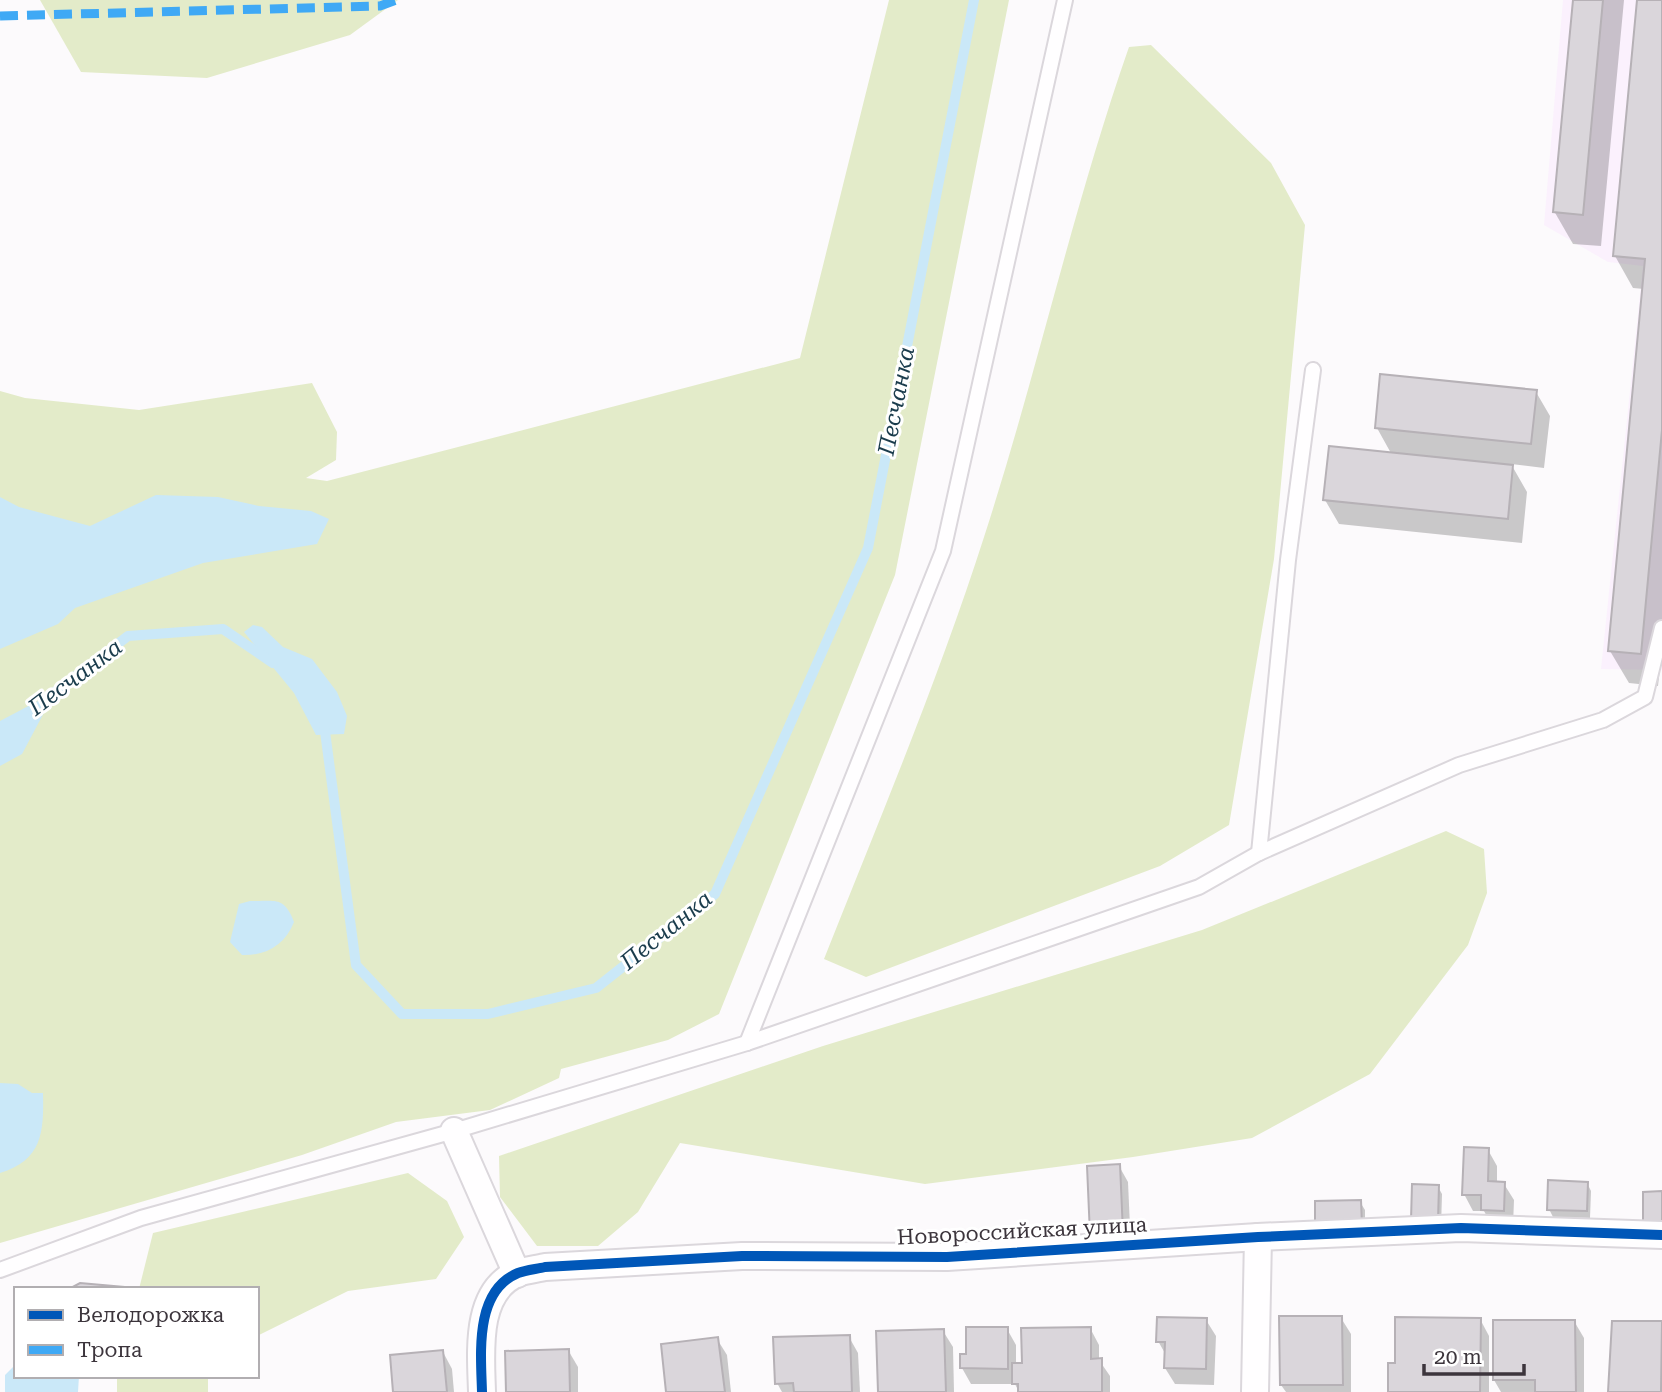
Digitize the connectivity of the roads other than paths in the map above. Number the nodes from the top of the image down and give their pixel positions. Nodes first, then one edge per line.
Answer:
1 (1065, 0) edge
2 (1313, 370) dead end
3 (1662, 628) edge
4 (1259, 853) junction
5 (747, 1044) junction
6 (454, 1131) junction
7 (1662, 1235) edge
8 (1258, 1237) junction
9 (0, 1270) edge
10 (517, 1273) junction
11 (482, 1392) edge
12 (1255, 1392) edge

1 - 5 lane
2 - 4 lane
3 - 4 lane
4 - 5 lane
5 - 6 lane
6 - 9 lane
6 - 10 street
7 - 8 street, Новороссийская улица
8 - 10 street, Новороссийская улица
8 - 12 street
10 - 11 street

